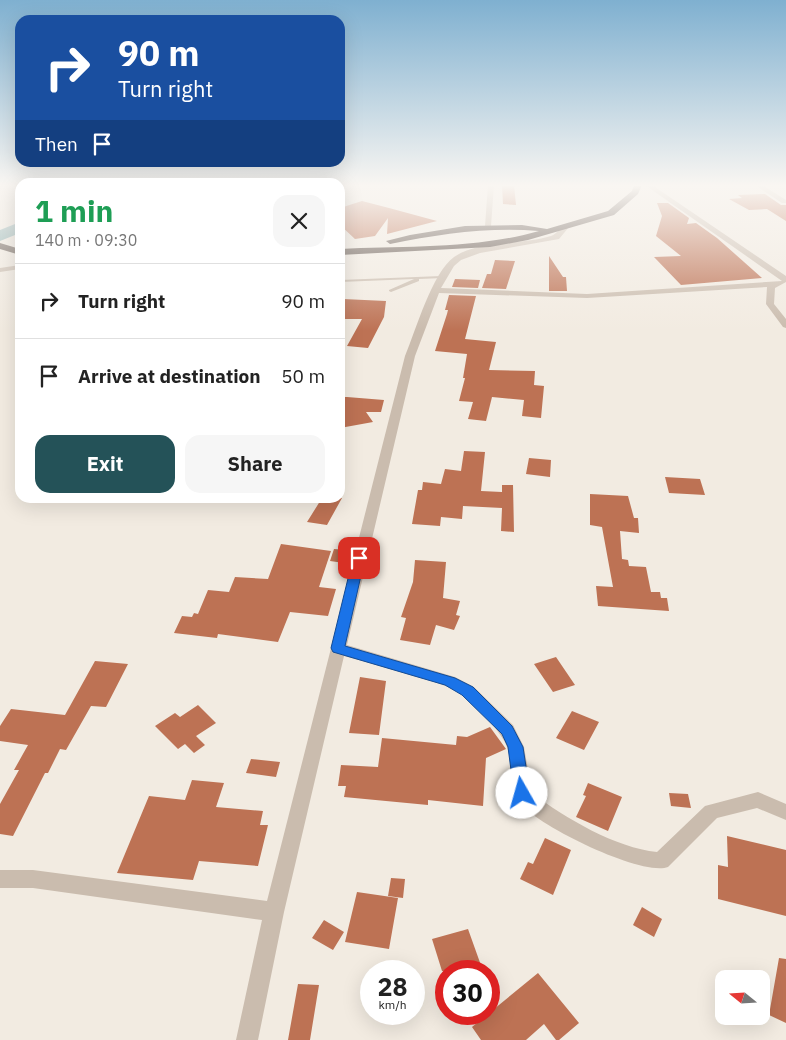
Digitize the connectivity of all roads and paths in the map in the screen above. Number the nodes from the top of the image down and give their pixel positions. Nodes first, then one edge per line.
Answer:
1 (429, 234) edge
2 (536, 234) edge
3 (560, 234) edge
4 (716, 234) edge
5 (0, 246) edge
6 (15, 250) edge
7 (345, 252) edge
8 (345, 252) edge
9 (15, 268) edge
10 (0, 270) edge
11 (423, 278) junction
12 (345, 281) edge
13 (784, 282) edge
14 (439, 283) junction
15 (391, 291) dead end
16 (786, 325) edge
17 (337, 648) junction
18 (786, 812) edge
19 (0, 879) edge
20 (274, 912) junction
21 (247, 1040) edge

1 - 7 highway
2 - 8 highway
3 - 14 street
4 - 13 street
5 - 6 highway
9 - 10 street
11 - 12 lane
11 - 14 lane
11 - 15 lane
13 - 14 street
13 - 16 street
14 - 17 street
17 - 18 street
17 - 20 street
19 - 20 street
20 - 21 street

